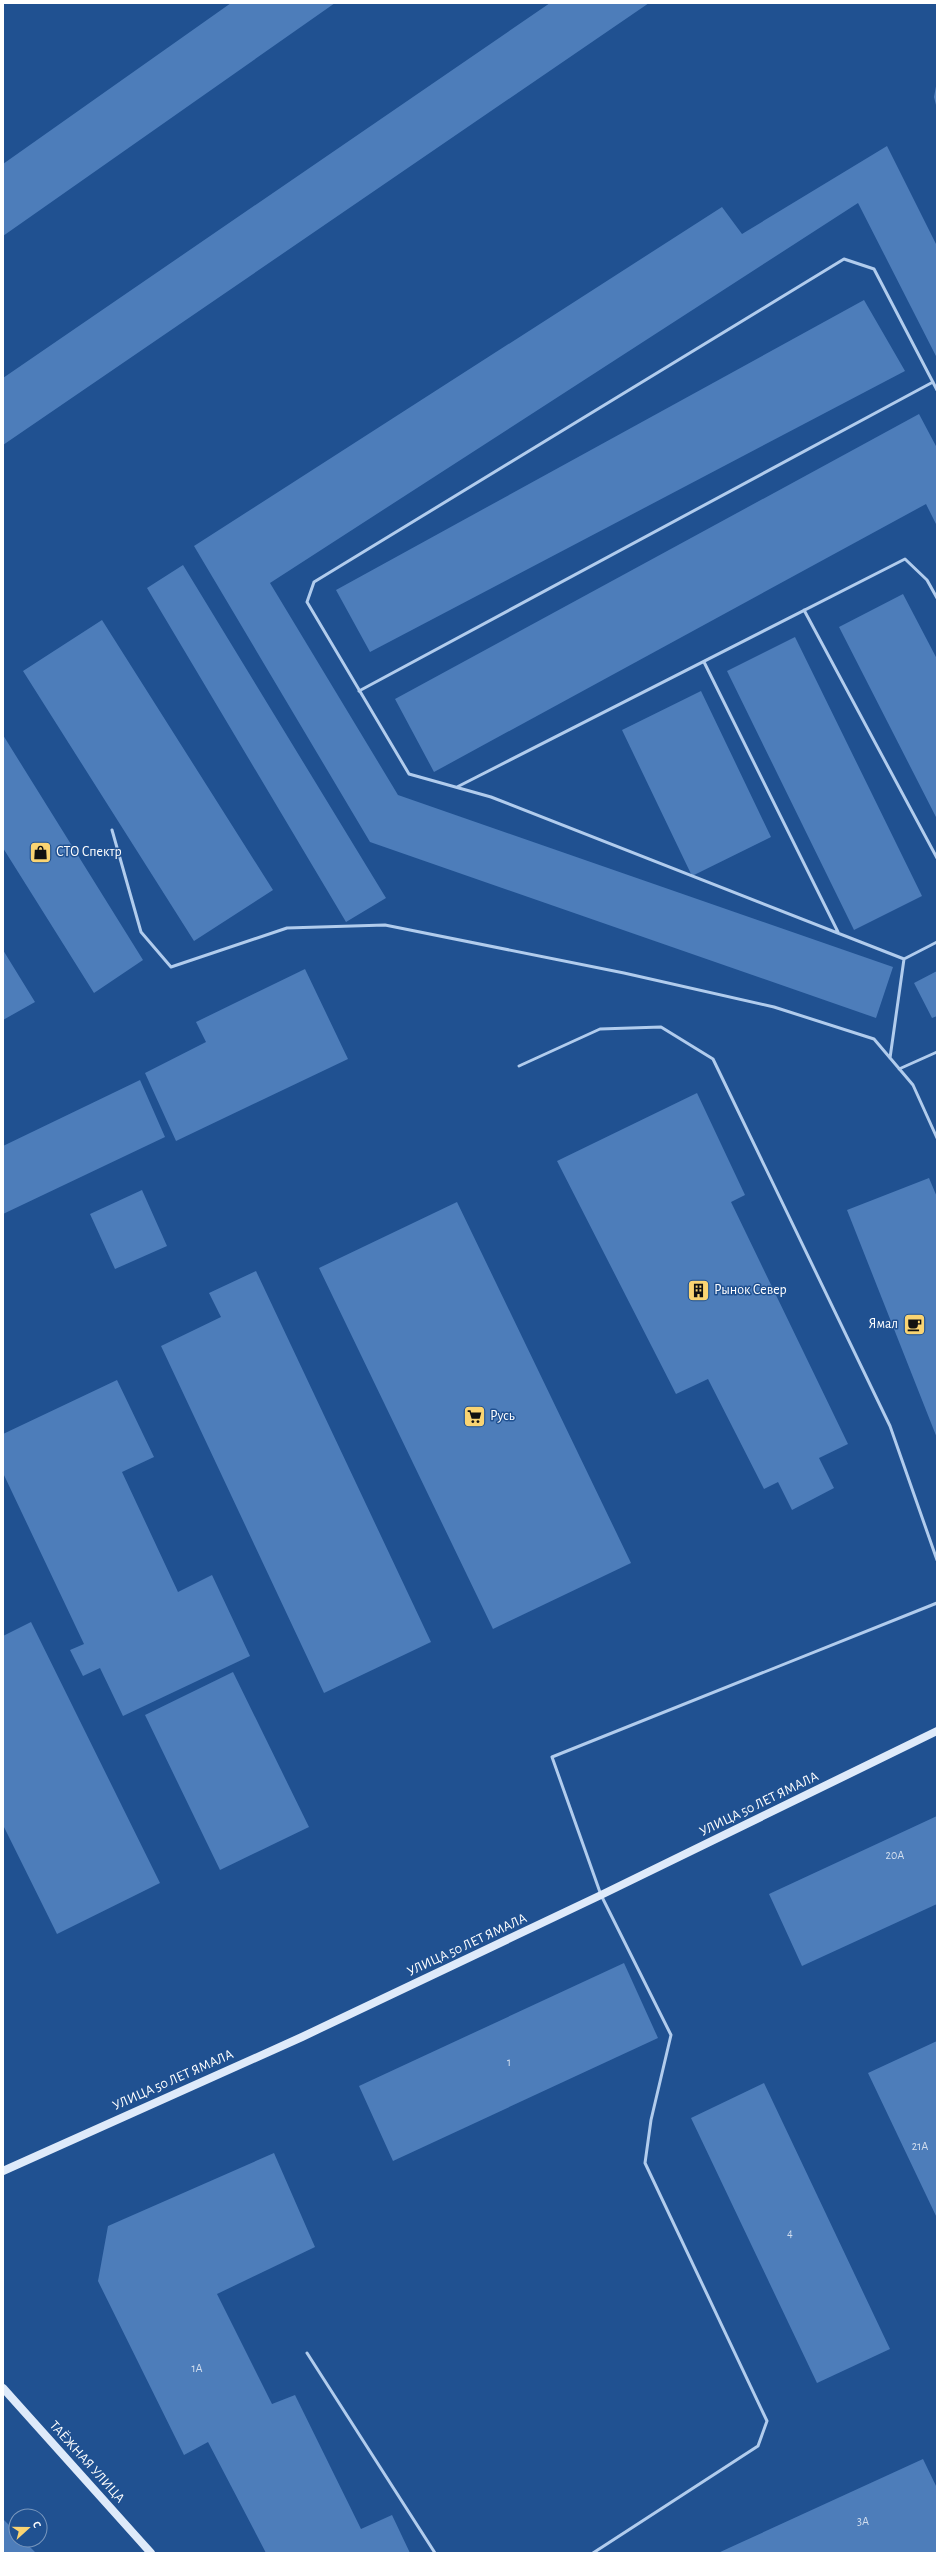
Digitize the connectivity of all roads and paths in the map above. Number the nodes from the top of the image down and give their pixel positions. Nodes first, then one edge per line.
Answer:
1 (933, 382) junction
2 (937, 390) edge
3 (937, 598) edge
4 (804, 610) junction
5 (704, 662) junction
6 (359, 691) junction
7 (456, 788) junction
8 (112, 830) dead end
9 (937, 858) edge
10 (838, 932) junction
11 (937, 942) edge
12 (904, 958) junction
13 (937, 1052) edge
14 (890, 1058) junction
15 (519, 1066) dead end
16 (899, 1069) junction
17 (937, 1138) edge
18 (937, 1560) edge
19 (937, 1603) edge
20 (937, 1731) edge
21 (601, 1895) junction
22 (3, 2170) edge
23 (307, 2353) dead end
24 (3, 2388) edge
25 (151, 2553) edge
26 (435, 2553) edge
27 (593, 2553) edge

1 - 2 lane
1 - 6 lane
1 - 6 lane
3 - 4 lane
4 - 5 lane
4 - 9 lane
5 - 7 lane
5 - 10 lane
6 - 7 lane
7 - 10 lane
8 - 14 lane
10 - 12 lane
11 - 12 lane
12 - 14 lane
13 - 16 lane
14 - 16 lane
15 - 18 lane
16 - 17 lane
19 - 21 lane
20 - 21 street, УЛИЦА 50 ЛЕТ ЯМАЛА
21 - 22 street, УЛИЦА 50 ЛЕТ ЯМАЛА
21 - 27 lane
23 - 26 lane
24 - 25 street, ТАЁЖНАЯ УЛИЦА

